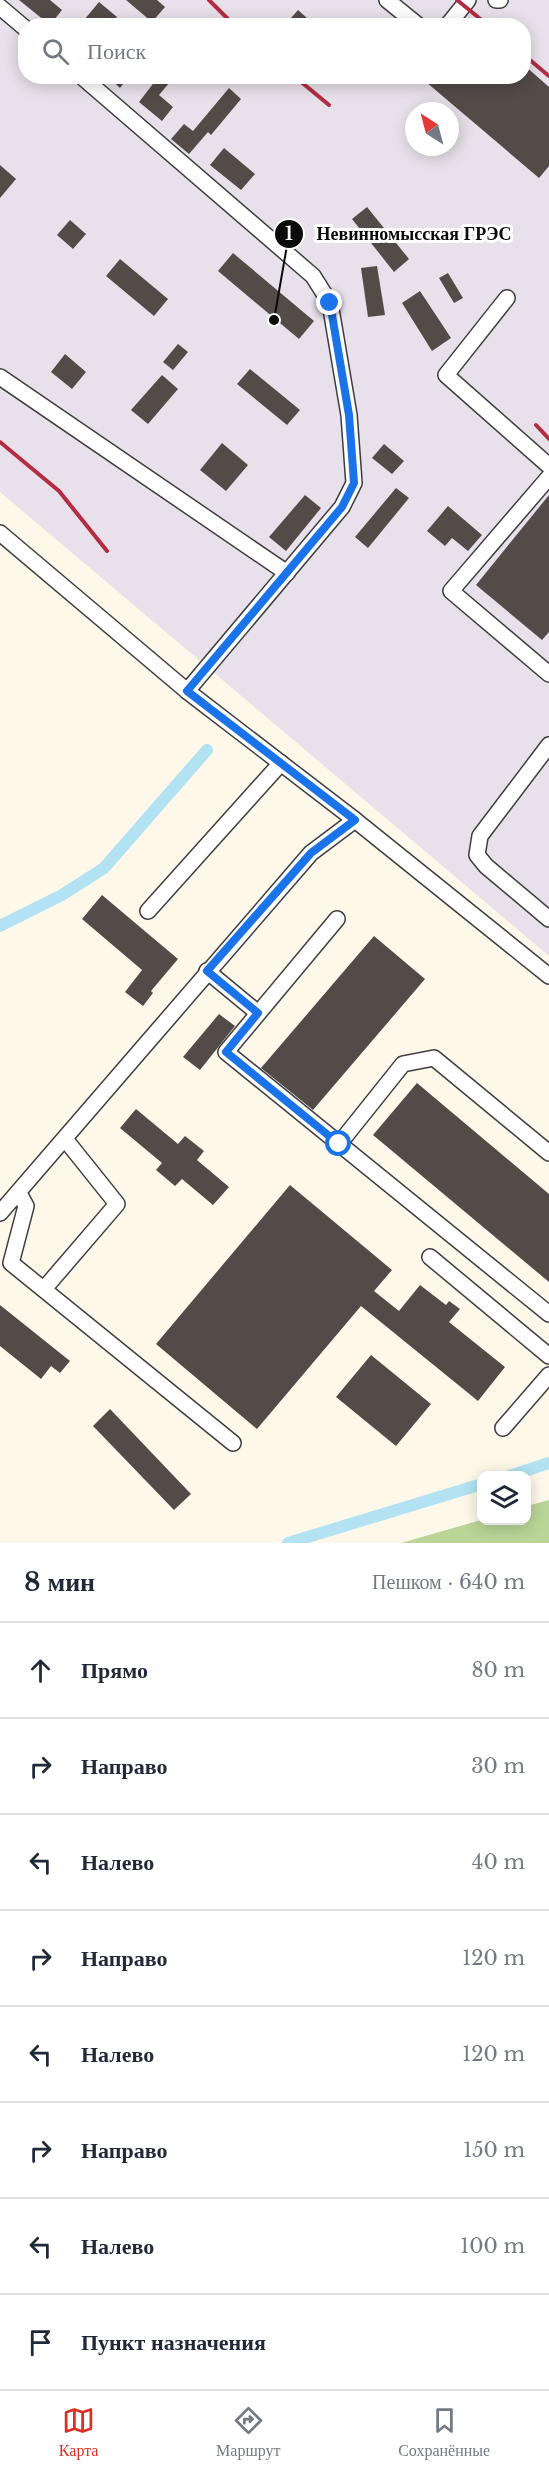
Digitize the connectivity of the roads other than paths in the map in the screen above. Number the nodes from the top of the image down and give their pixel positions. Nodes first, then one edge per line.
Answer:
1 (387, 0) edge
2 (468, 0) edge
3 (0, 7) edge
4 (409, 18) edge
5 (453, 18) edge
6 (18, 22) edge
7 (90, 84) edge
8 (507, 298) dead end
9 (0, 377) edge
10 (549, 466) edge
11 (549, 477) edge
12 (0, 533) edge
13 (287, 573) junction
14 (549, 674) edge
15 (187, 691) junction
16 (549, 745) edge
17 (282, 763) junction
18 (355, 820) junction
19 (148, 911) dead end
20 (336, 919) dead end
21 (549, 919) edge
22 (207, 971) junction
23 (549, 976) edge
24 (258, 1013) junction
25 (64, 1139) junction
26 (339, 1144) junction
27 (549, 1153) edge
28 (19, 1193) junction
29 (0, 1213) edge
30 (430, 1257) dead end
31 (44, 1289) junction
32 (549, 1314) edge
33 (549, 1356) edge
34 (549, 1375) edge
35 (503, 1428) dead end
36 (233, 1443) dead end

1 - 4 lane
2 - 5 lane
3 - 6 lane
7 - 13 lane
8 - 10 lane
9 - 13 lane
11 - 14 lane
12 - 15 lane
13 - 15 lane
15 - 17 lane
16 - 21 lane
17 - 18 lane
17 - 19 lane
18 - 22 lane
18 - 23 lane
20 - 24 lane
22 - 24 lane
22 - 25 lane
24 - 26 lane
25 - 28 lane
25 - 31 lane
26 - 27 lane
26 - 32 lane
28 - 29 lane
28 - 31 lane
30 - 33 lane
31 - 36 lane
34 - 35 lane

